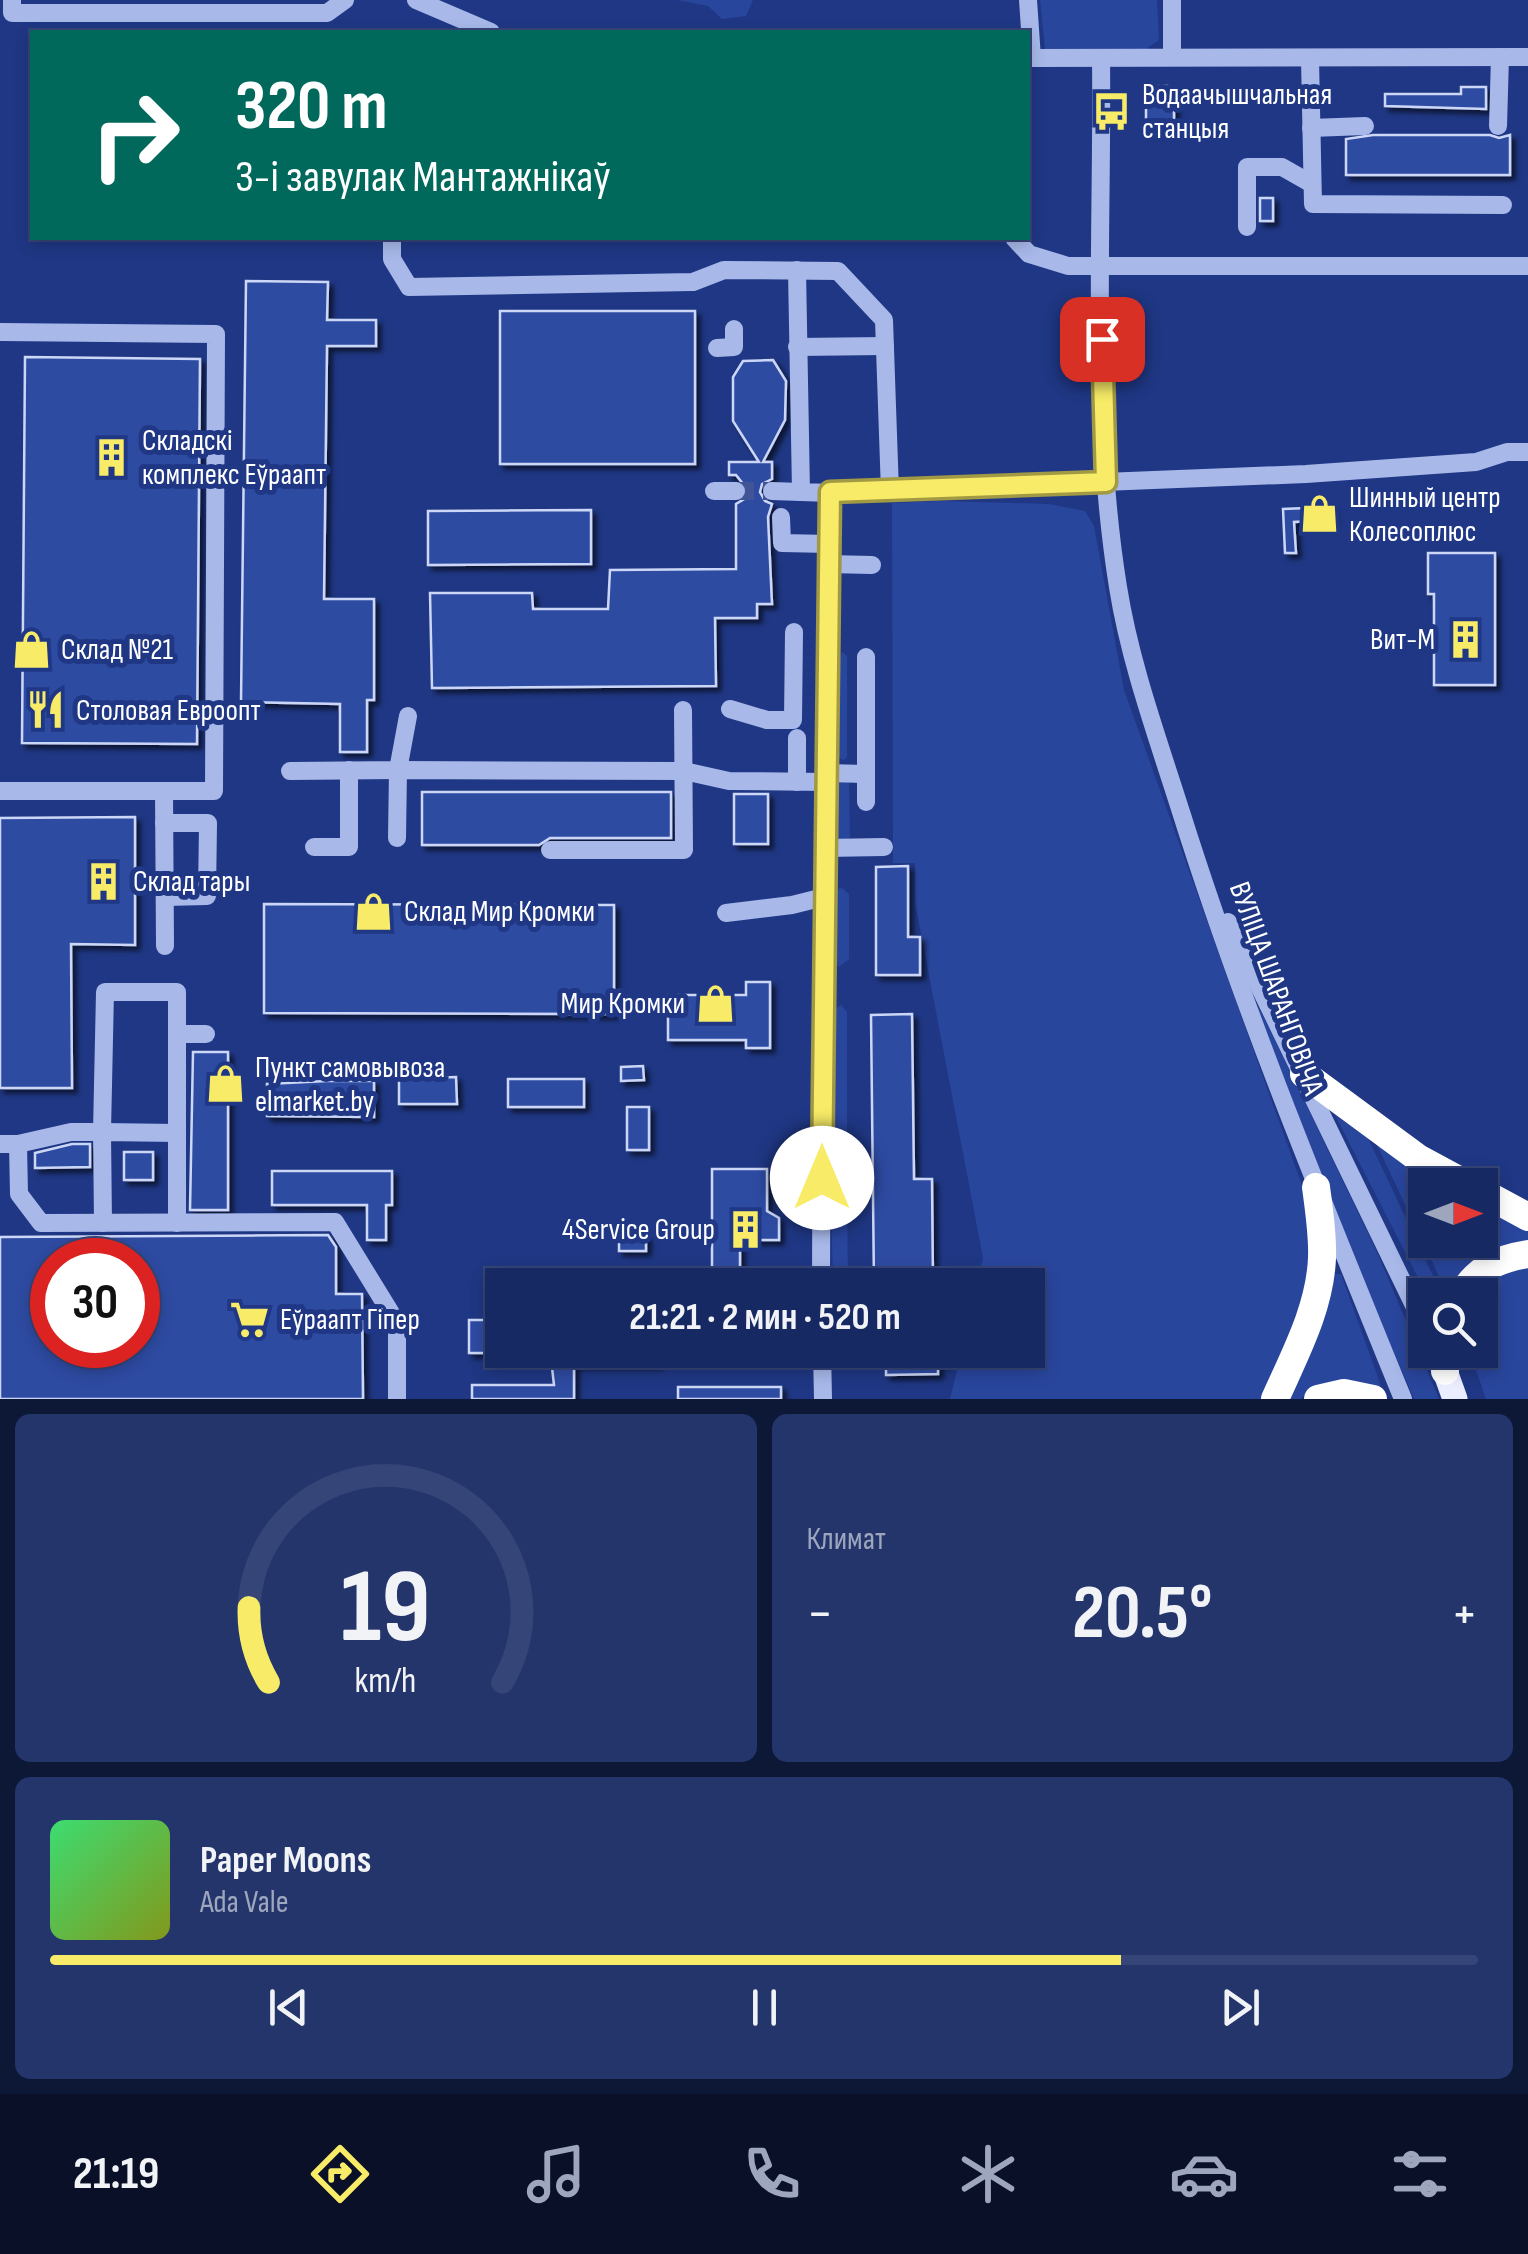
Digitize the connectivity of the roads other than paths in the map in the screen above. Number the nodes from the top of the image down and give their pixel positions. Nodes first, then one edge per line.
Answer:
1 (12, 0) edge
2 (416, 0) edge
3 (1028, 0) edge
4 (1172, 0) edge
5 (343, 1) edge
6 (485, 30) edge
7 (1029, 30) edge
8 (1172, 57) junction
9 (1500, 57) junction
10 (1528, 57) edge
11 (1030, 58) edge
12 (1101, 58) junction
13 (1310, 59) junction
14 (1366, 126) dead end
15 (1498, 126) dead end
16 (1311, 128) junction
17 (1312, 184) junction
18 (1503, 205) dead end
19 (1247, 226) dead end
20 (392, 240) edge
21 (1016, 240) edge
22 (1528, 266) edge
23 (1100, 267) junction
24 (797, 270) junction
25 (734, 329) dead end
26 (0, 332) edge
27 (885, 346) junction
28 (797, 347) junction
29 (717, 348) dead end
30 (1528, 452) edge
31 (1106, 482) junction
32 (714, 490) dead end
33 (736, 491) tunnel mouth
34 (772, 492) tunnel mouth
35 (801, 492) junction
36 (830, 492) junction
37 (890, 492) junction
38 (781, 518) dead end
39 (830, 544) junction
40 (828, 564) junction
41 (872, 565) dead end
42 (794, 632) dead end
43 (866, 658) dead end
44 (730, 709) dead end
45 (683, 710) dead end
46 (408, 716) dead end
47 (827, 719) junction
48 (795, 729) junction
49 (349, 770) junction
50 (398, 770) junction
51 (290, 771) dead end
52 (684, 771) junction
53 (866, 774) junction
54 (826, 778) junction
55 (798, 782) junction
56 (0, 791) edge
57 (164, 791) junction
58 (866, 802) dead end
59 (164, 823) junction
60 (397, 838) dead end
61 (314, 847) dead end
62 (825, 848) junction
63 (884, 848) dead end
64 (550, 850) dead end
65 (1196, 859) junction
66 (165, 896) junction
67 (824, 897) junction
68 (726, 913) dead end
69 (165, 946) dead end
70 (178, 1034) junction
71 (206, 1034) dead end
72 (1304, 1074) junction
73 (102, 1132) junction
74 (177, 1133) junction
75 (9, 1144) edge
76 (1437, 1168) edge
77 (1316, 1187) junction
78 (1498, 1201) edge
79 (1528, 1217) edge
80 (103, 1223) junction
81 (177, 1223) junction
82 (1528, 1254) edge
83 (822, 1268) edge
84 (1473, 1278) edge
85 (1408, 1292) edge
86 (822, 1368) edge
87 (1445, 1368) edge
88 (397, 1399) edge
89 (823, 1399) edge
90 (1275, 1399) edge
91 (1318, 1399) edge
92 (1372, 1399) edge
93 (1402, 1399) edge
94 (1455, 1399) edge

1 - 5 street
2 - 6 street
3 - 7 street
4 - 8 street
8 - 12 street
8 - 13 street
9 - 10 street
9 - 13 street
9 - 15 street
11 - 12 street
12 - 23 street
13 - 16 street
14 - 16 street
16 - 17 street
17 - 18 street
17 - 19 street
20 - 24 street
21 - 23 street
22 - 23 street
23 - 31 street
24 - 27 street
24 - 28 street
25 - 29 street
26 - 57 street
27 - 28 street
27 - 37 street
28 - 35 street
30 - 31 street
31 - 37 street
31 - 65 street
32 - 33 street
34 - 35 street
35 - 36 street
36 - 37 street
36 - 39 street
38 - 39 street
39 - 40 street
40 - 41 street
40 - 47 street
42 - 48 street
43 - 53 street
44 - 48 street
45 - 52 street
46 - 50 street
47 - 48 street
47 - 54 street
48 - 55 street
49 - 50 street
49 - 51 street
49 - 61 street
50 - 52 street
50 - 60 street
52 - 55 street
52 - 64 street
53 - 54 street
53 - 58 street
54 - 55 street
54 - 62 street
56 - 57 street
57 - 59 street
59 - 66 street
59 - 66 street
62 - 63 street
62 - 67 street
65 - 72 street, ВУЛІЦА ШАРАНГОВІЧА
65 - 77 street, ВУЛІЦА ШАРАНГОВІЧА
66 - 69 street
67 - 68 street
67 - 83 street
70 - 71 street
70 - 73 street
70 - 74 street
72 - 76 highway
72 - 85 street, ВУЛІЦА ШАРАНГОВІЧА
73 - 74 street
73 - 75 street
73 - 80 street
74 - 81 street
75 - 80 street
77 - 90 highway
77 - 93 street, ВУЛІЦА ШАРАНГОВІЧА
78 - 79 highway
80 - 81 street
81 - 88 street
82 - 84 highway
86 - 89 street
87 - 94 main road
91 - 92 highway

